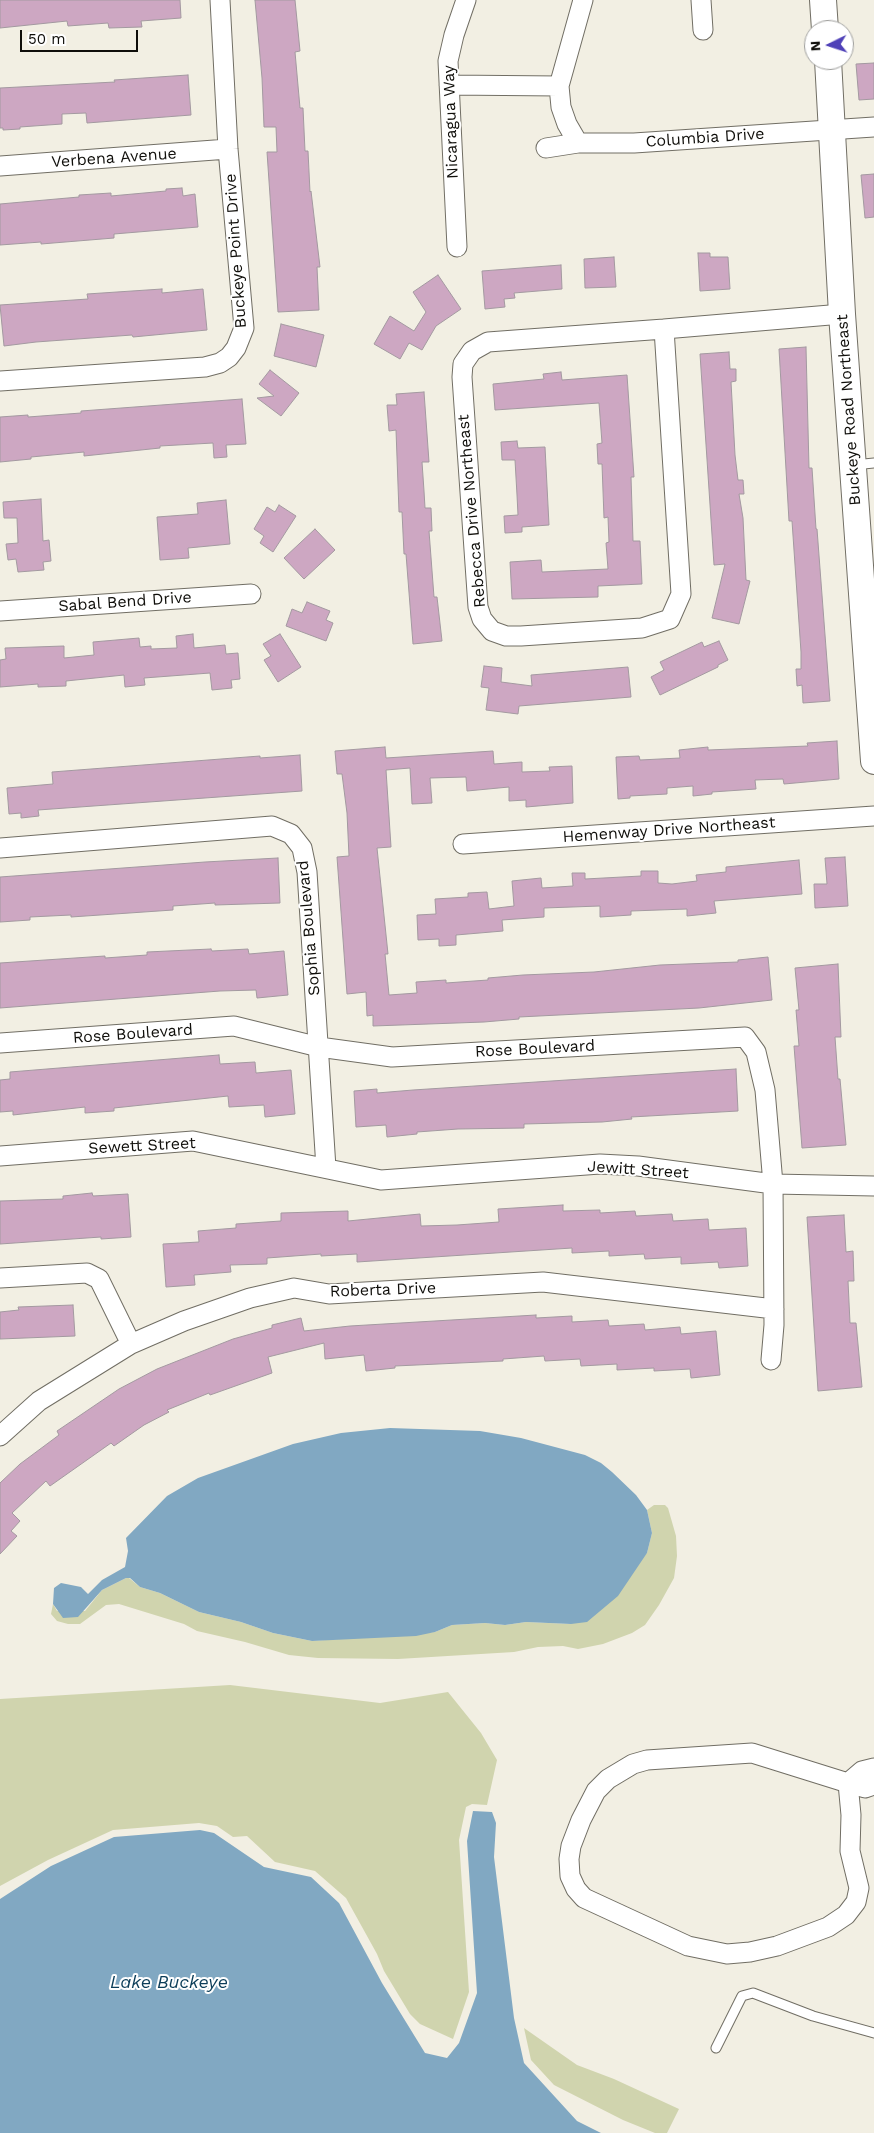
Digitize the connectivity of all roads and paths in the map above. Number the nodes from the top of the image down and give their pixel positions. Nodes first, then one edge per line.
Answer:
1 (220, 0) edge
2 (466, 0) edge
3 (583, 0) edge
4 (701, 0) edge
5 (823, 0) edge
6 (824, 20) edge
7 (703, 30) dead end
8 (829, 70) edge
9 (449, 85) junction
10 (559, 86) junction
11 (874, 127) edge
12 (832, 130) junction
13 (578, 143) junction
14 (546, 148) dead end
15 (228, 149) junction
16 (0, 166) edge
17 (457, 247) dead end
18 (842, 314) junction
19 (664, 329) junction
20 (0, 381) edge
21 (864, 464) edge
22 (251, 594) dead end
23 (0, 611) edge
24 (874, 760) edge
25 (874, 816) edge
26 (463, 844) dead end
27 (0, 848) edge
28 (0, 1043) edge
29 (319, 1047) junction
30 (0, 1156) edge
31 (334, 1169) junction
32 (773, 1184) junction
33 (874, 1186) edge
34 (0, 1278) edge
35 (774, 1310) junction
36 (131, 1344) junction
37 (771, 1360) dead end
38 (0, 1436) edge
39 (874, 1768) edge
40 (848, 1784) junction
41 (874, 1785) edge
42 (874, 2034) edge
43 (716, 2048) dead end

1 - 15 street, Buckeye Point Drive
2 - 9 street, Nicaragua Way
3 - 10 street
4 - 7 street
5 - 6 street
8 - 12 street, Buckeye Road Northeast
9 - 10 street
9 - 17 street, Nicaragua Way
10 - 13 street
11 - 12 street, Columbia Drive
12 - 13 street, Columbia Drive
12 - 18 street, Buckeye Road Northeast
13 - 14 street, Columbia Drive
15 - 16 street, Verbena Avenue
15 - 20 street, Buckeye Point Drive
18 - 19 street, Rebecca Drive Northeast
18 - 21 street, Buckeye Road Northeast
19 - 19 street, Rebecca Drive Northeast
21 - 24 street, Buckeye Road Northeast
22 - 23 street, Sabal Bend Drive
25 - 26 street, Hemenway Drive Northeast
27 - 29 street, Sophia Boulevard
28 - 29 street, Rose Boulevard
29 - 31 street, Sophia Boulevard
29 - 32 street, Rose Boulevard
30 - 31 street, Sewett Street
31 - 32 street, Jewitt Street
32 - 33 street, Jewitt Street
32 - 35 street, Rose Boulevard
34 - 36 street
35 - 36 street, Roberta Drive
35 - 37 street, Rose Boulevard
36 - 38 street, Roberta Drive
39 - 40 street
40 - 40 street
40 - 41 street
42 - 43 lane

